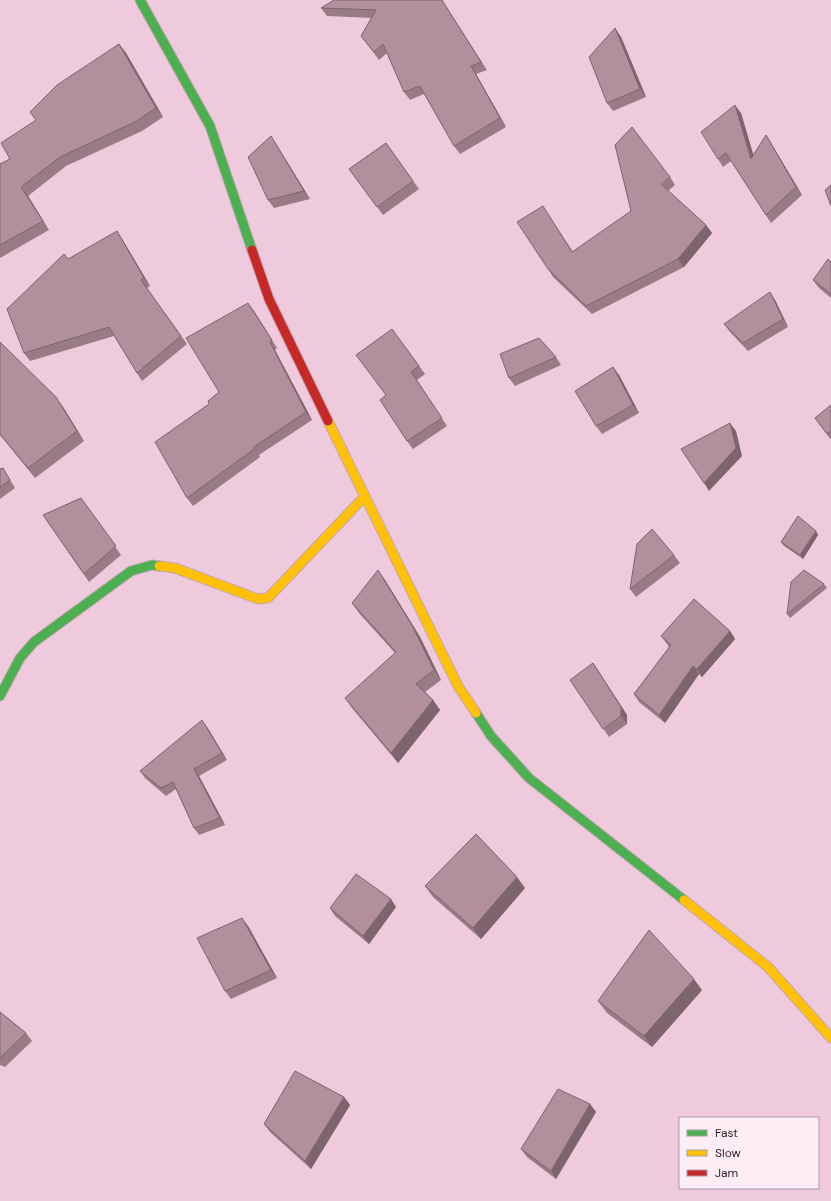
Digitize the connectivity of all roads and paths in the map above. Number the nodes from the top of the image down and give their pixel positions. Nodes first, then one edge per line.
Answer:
1 (140, 0) edge
2 (365, 496) junction
3 (0, 696) edge
4 (831, 1038) edge

1 - 2 street
2 - 3 street
2 - 4 street

